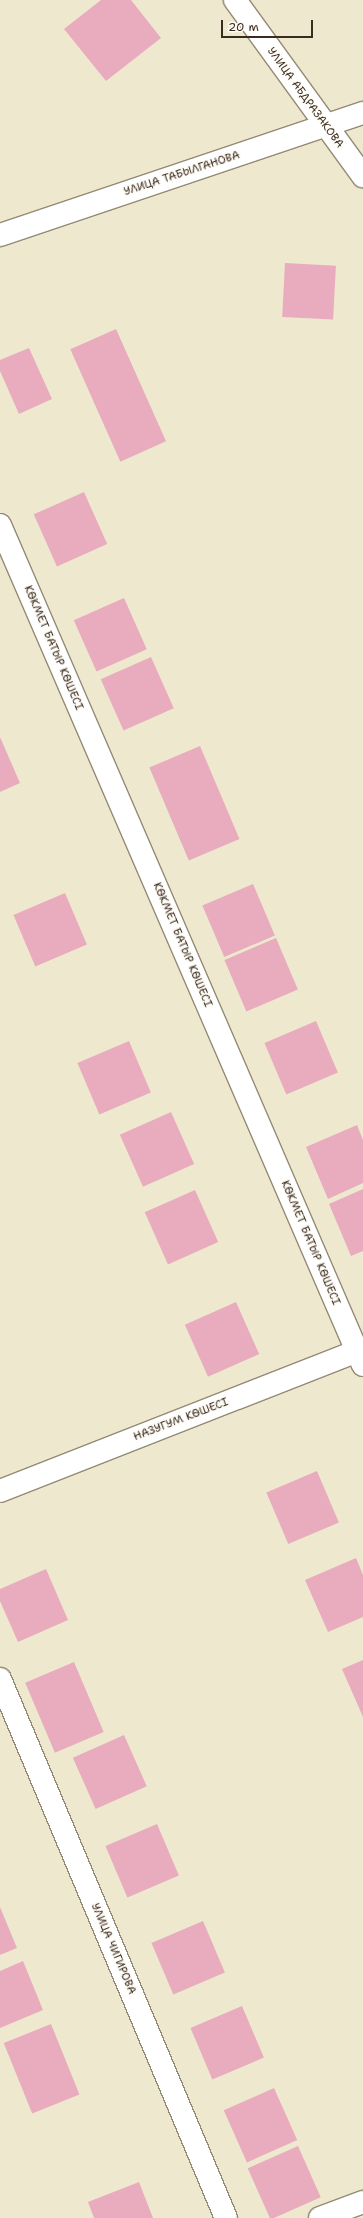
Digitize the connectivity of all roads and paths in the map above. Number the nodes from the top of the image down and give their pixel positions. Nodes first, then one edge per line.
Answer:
1 (235, 0) edge
2 (363, 113) edge
3 (325, 126) junction
4 (363, 176) edge
5 (0, 235) edge
6 (0, 526) edge
7 (361, 1355) edge
8 (0, 1491) edge
9 (0, 1679) edge
10 (363, 2202) edge
11 (226, 2218) edge
12 (320, 2218) edge

1 - 3 street, УЛИЦА АБДРАЗАКОВА
2 - 3 street, УЛИЦА ТАБЫЛГАНОВА
3 - 4 street, УЛИЦА АБДРАЗАКОВА
3 - 5 street, УЛИЦА ТАБЫЛГАНОВА
6 - 7 street, КӨКМЕТ БАТЫР КӨШЕСІ
7 - 8 street, НАЗУГУМ КӨШЕСІ
9 - 11 street, УЛИЦА ЧИГИРОВА
10 - 12 street

